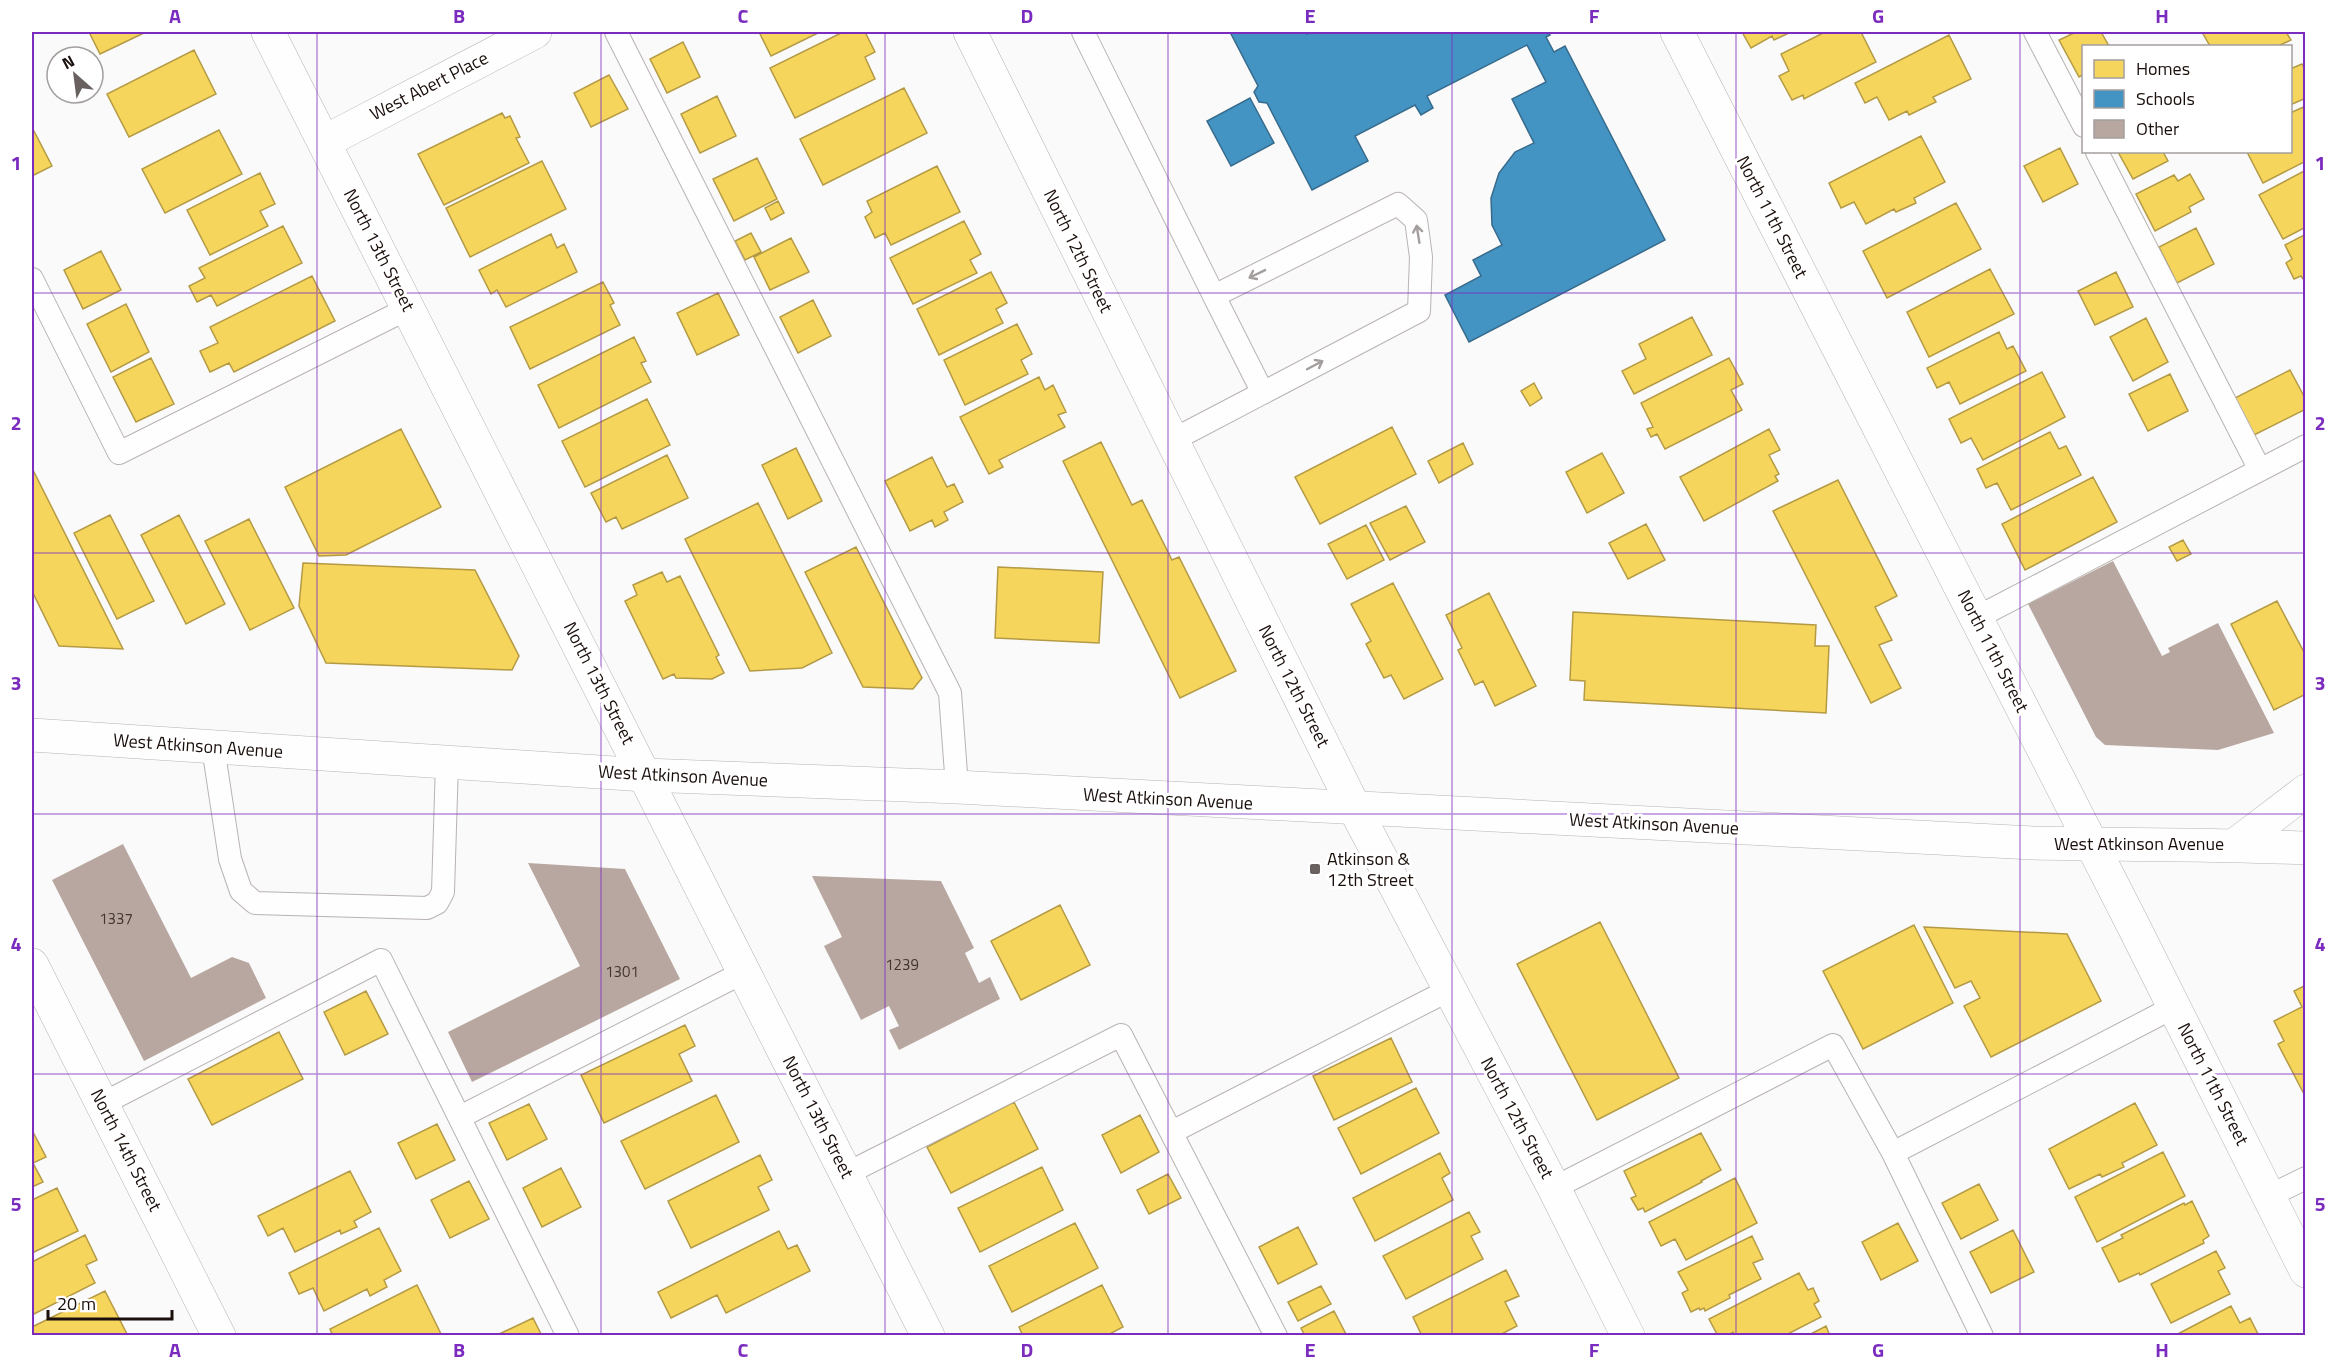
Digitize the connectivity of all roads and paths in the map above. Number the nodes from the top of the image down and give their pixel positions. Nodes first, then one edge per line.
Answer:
1 (268, 32) edge
2 (535, 32) edge
3 (616, 32) edge
4 (970, 32) edge
5 (1083, 32) edge
6 (1677, 32) edge
7 (2035, 32) edge
8 (2082, 122) edge
9 (324, 141) junction
10 (2098, 153) edge
11 (33, 284) edge
12 (1214, 296) junction
13 (409, 308) junction
14 (1263, 393) junction
15 (1171, 441) junction
16 (2306, 446) edge
17 (2260, 470) junction
18 (1976, 618) junction
19 (32, 735) edge
20 (213, 747) junction
21 (447, 762) junction
22 (645, 775) junction
23 (957, 787) junction
24 (2306, 791) edge
25 (1355, 809) junction
26 (2091, 844) junction
27 (2235, 845) junction
28 (2306, 848) edge
29 (32, 965) edge
30 (744, 972) junction
31 (1449, 990) junction
32 (2174, 1007) junction
33 (102, 1104) junction
34 (460, 1117) junction
35 (1172, 1132) junction
36 (1893, 1154) junction
37 (846, 1174) junction
38 (2306, 1178) edge
39 (1554, 1188) junction
40 (2269, 1196) junction
41 (2306, 1271) edge
42 (219, 1335) edge
43 (568, 1335) edge
44 (928, 1335) edge
45 (1276, 1335) edge
46 (1628, 1335) edge
47 (1982, 1335) edge

1 - 9 street, North 13th Street
2 - 9 street, West Abert Place
3 - 23 lane
4 - 15 street, North 12th Street
5 - 12 lane
6 - 18 street, North 11th Street
7 - 8 lane
9 - 13 street, North 13th Street
10 - 17 lane
11 - 13 lane
12 - 14 lane
14 -> 12 lane
13 - 22 street, North 13th Street
14 - 15 lane
15 - 25 street, North 12th Street
16 - 17 lane
17 - 18 lane
18 - 26 street, North 11th Street
19 - 20 street, West Atkinson Avenue
20 - 21 street, West Atkinson Avenue
20 - 21 lane
21 - 22 street, West Atkinson Avenue
22 - 23 street, West Atkinson Avenue
22 - 30 street, North 13th Street
23 - 25 street, West Atkinson Avenue
24 - 27 street
25 - 26 street, West Atkinson Avenue
25 - 31 street, North 12th Street
26 - 27 street, West Atkinson Avenue
26 - 32 street, North 11th Street
27 - 28 street, West Atkinson Avenue
29 - 33 street, North 14th Street
30 - 34 lane
30 - 37 street, North 13th Street
31 - 35 lane
31 - 39 street, North 12th Street
32 - 36 lane
32 - 40 street, North 11th Street
33 - 34 lane
33 - 42 street, North 14th Street
34 - 43 lane
35 - 37 lane
35 - 45 lane
36 - 39 lane
36 - 47 lane
37 - 44 street, North 13th Street
38 - 40 lane
39 - 46 street, North 12th Street
40 - 41 street, North 11th Street

